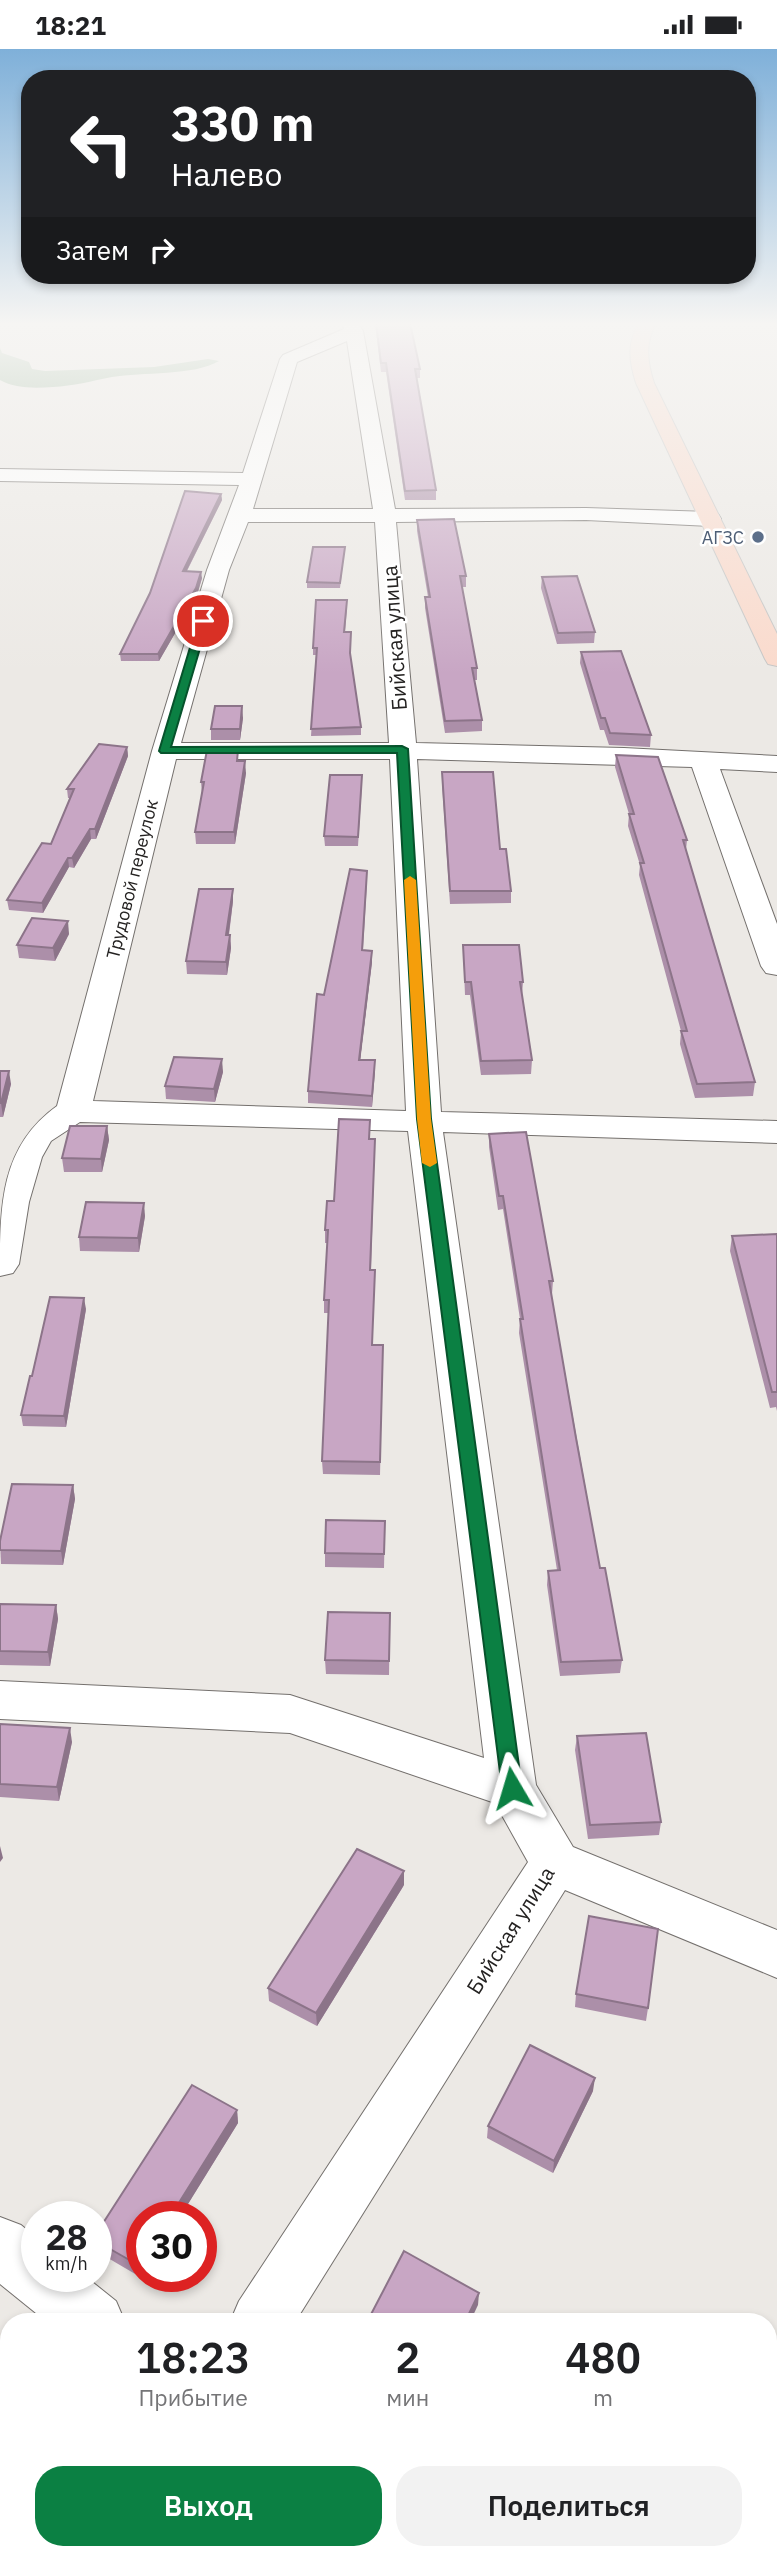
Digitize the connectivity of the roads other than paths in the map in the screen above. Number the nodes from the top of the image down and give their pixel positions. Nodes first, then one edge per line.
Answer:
1 (263, 440) edge
2 (371, 440) edge
3 (674, 440) edge
4 (6, 474) edge
5 (251, 479) junction
6 (0, 496) edge
7 (240, 516) junction
8 (384, 516) junction
9 (710, 519) junction
10 (777, 659) edge
11 (402, 749) junction
12 (165, 751) junction
13 (703, 759) junction
14 (777, 764) edge
15 (777, 966) edge
16 (73, 1111) junction
17 (424, 1119) junction
18 (777, 1132) edge
19 (4, 1206) edge
20 (0, 1264) edge
21 (0, 1700) edge
22 (512, 1788) junction
23 (555, 1863) junction
24 (777, 1954) edge
25 (0, 2246) edge
26 (21, 2263) edge
27 (57, 2292) edge
28 (84, 2313) edge
29 (266, 2313) edge

1 - 5 street, Трудовой переулок
2 - 8 street, Бийская улица
3 - 9 main road
4 - 5 street
4 - 6 street
5 - 7 street, Трудовой переулок
7 - 8 street
7 - 12 street, Трудовой переулок
8 - 9 street
8 - 11 street, Бийская улица
9 - 10 main road
11 - 12 street
11 - 13 street
11 - 17 street, Бийская улица
12 - 16 street, Трудовой переулок
13 - 14 street
13 - 15 street
16 - 17 street
16 - 19 street
17 - 18 street
17 - 22 street, Бийская улица
19 - 20 street
21 - 22 street
22 - 23 street, Бийская улица
23 - 24 street
23 - 29 street, Бийская улица
25 - 26 street
27 - 28 street

